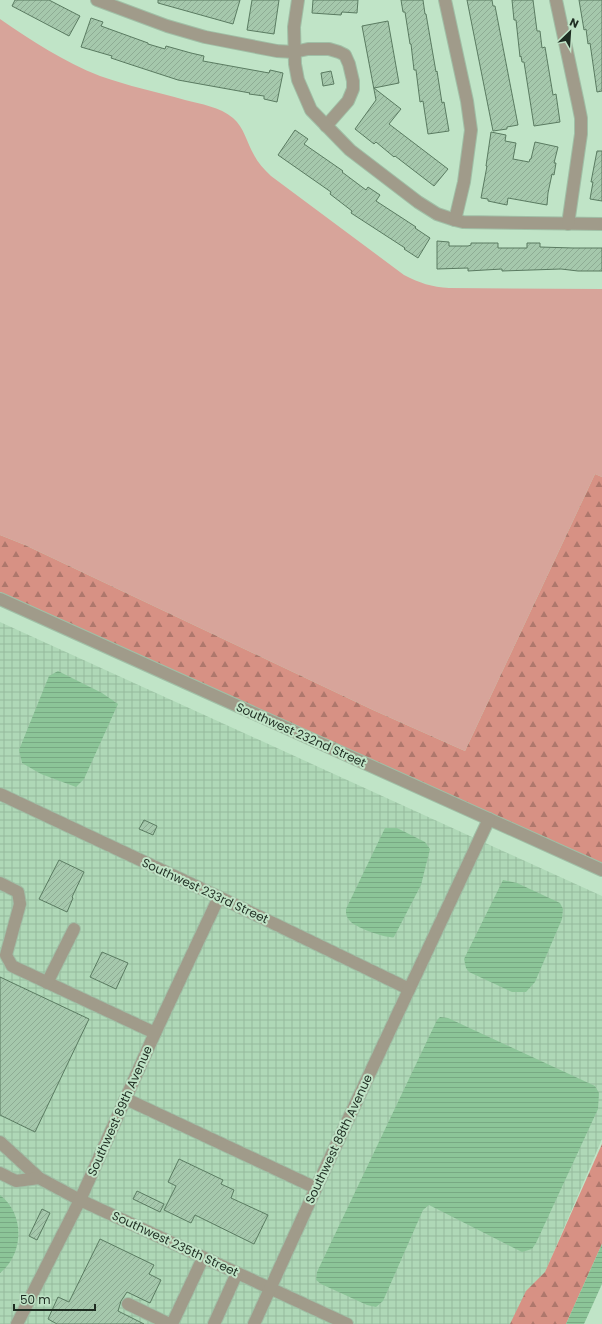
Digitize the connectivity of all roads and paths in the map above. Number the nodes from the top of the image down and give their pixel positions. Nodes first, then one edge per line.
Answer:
1 (96, 0) edge
2 (298, 0) edge
3 (445, 0) edge
4 (556, 0) edge
5 (109, 2) edge
6 (294, 52) junction
7 (326, 126) junction
8 (455, 220) junction
9 (568, 224) junction
10 (602, 224) edge
11 (0, 599) edge
12 (0, 794) edge
13 (489, 820) junction
14 (602, 870) edge
15 (0, 884) edge
16 (219, 897) junction
17 (74, 929) dead end
18 (47, 983) junction
19 (409, 989) junction
20 (155, 1033) junction
21 (126, 1100) junction
22 (0, 1142) edge
23 (0, 1173) edge
24 (39, 1178) junction
25 (316, 1188) junction
26 (80, 1200) junction
27 (203, 1258) junction
28 (237, 1273) junction
29 (270, 1289) junction
30 (128, 1304) dead end
31 (17, 1324) edge
32 (169, 1324) edge
33 (172, 1324) edge
34 (214, 1324) edge
35 (254, 1324) edge
36 (346, 1324) edge

1 - 5 street
2 - 6 street
3 - 8 street
4 - 9 street
5 - 6 street
6 - 7 street
6 - 7 street
7 - 8 street
8 - 9 street
9 - 10 street
11 - 13 street, Southwest 232nd Street
12 - 16 street, Southwest 233rd Street
13 - 14 street, Southwest 232nd Street
13 - 19 street, Southwest 88th Avenue
15 - 18 street
16 - 19 street, Southwest 233rd Street
16 - 20 street, Southwest 89th Avenue
17 - 18 street
18 - 20 street
19 - 25 street, Southwest 88th Avenue
20 - 21 street, Southwest 89th Avenue
21 - 25 street
21 - 26 street, Southwest 89th Avenue
22 - 24 street, Southwest 235th Street
23 - 24 street
24 - 26 street, Southwest 235th Street
25 - 29 street, Southwest 88th Avenue
26 - 27 street, Southwest 235th Street
26 - 31 street, Southwest 89th Avenue
27 - 28 street, Southwest 235th Street
27 - 33 street
28 - 29 street, Southwest 235th Street
28 - 34 street
29 - 35 street, Southwest 88th Avenue
29 - 36 street, Southwest 235th Street
30 - 32 street

